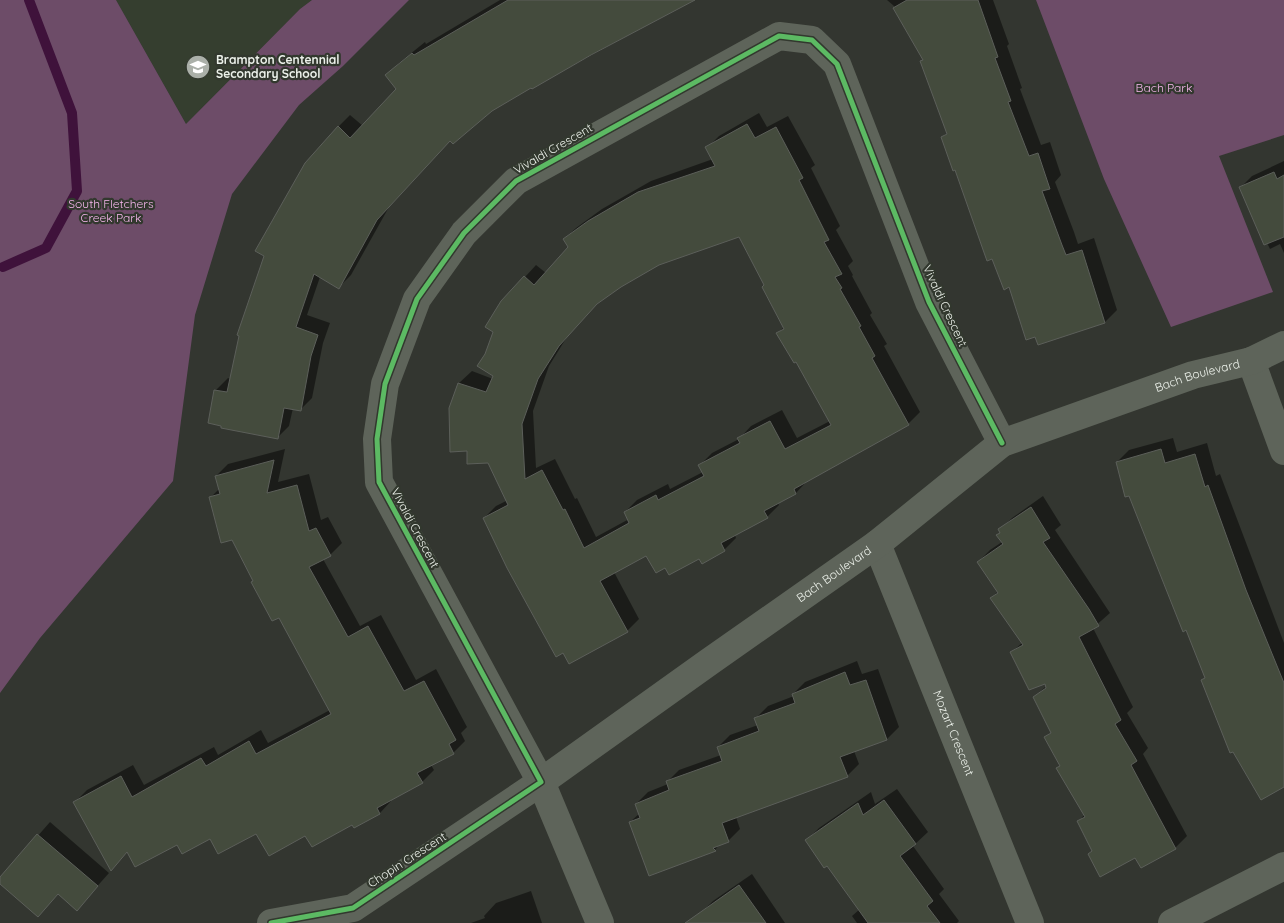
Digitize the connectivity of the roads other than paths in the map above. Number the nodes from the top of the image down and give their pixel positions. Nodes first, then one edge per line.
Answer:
1 (1284, 345) edge
2 (1251, 361) junction
3 (1002, 443) junction
4 (1284, 451) edge
5 (878, 544) junction
6 (541, 782) junction
7 (1284, 866) edge
8 (271, 923) edge
9 (600, 923) edge
10 (1030, 923) edge
11 (1172, 923) edge

1 - 2 street, Bach Boulevard
2 - 3 street, Bach Boulevard
2 - 4 street
3 - 5 street, Bach Boulevard
3 - 6 street, Vivaldi Crescent
5 - 6 street, Bach Boulevard
5 - 10 street, Mozart Crescent
6 - 8 street, Chopin Crescent
6 - 9 street
7 - 11 street

